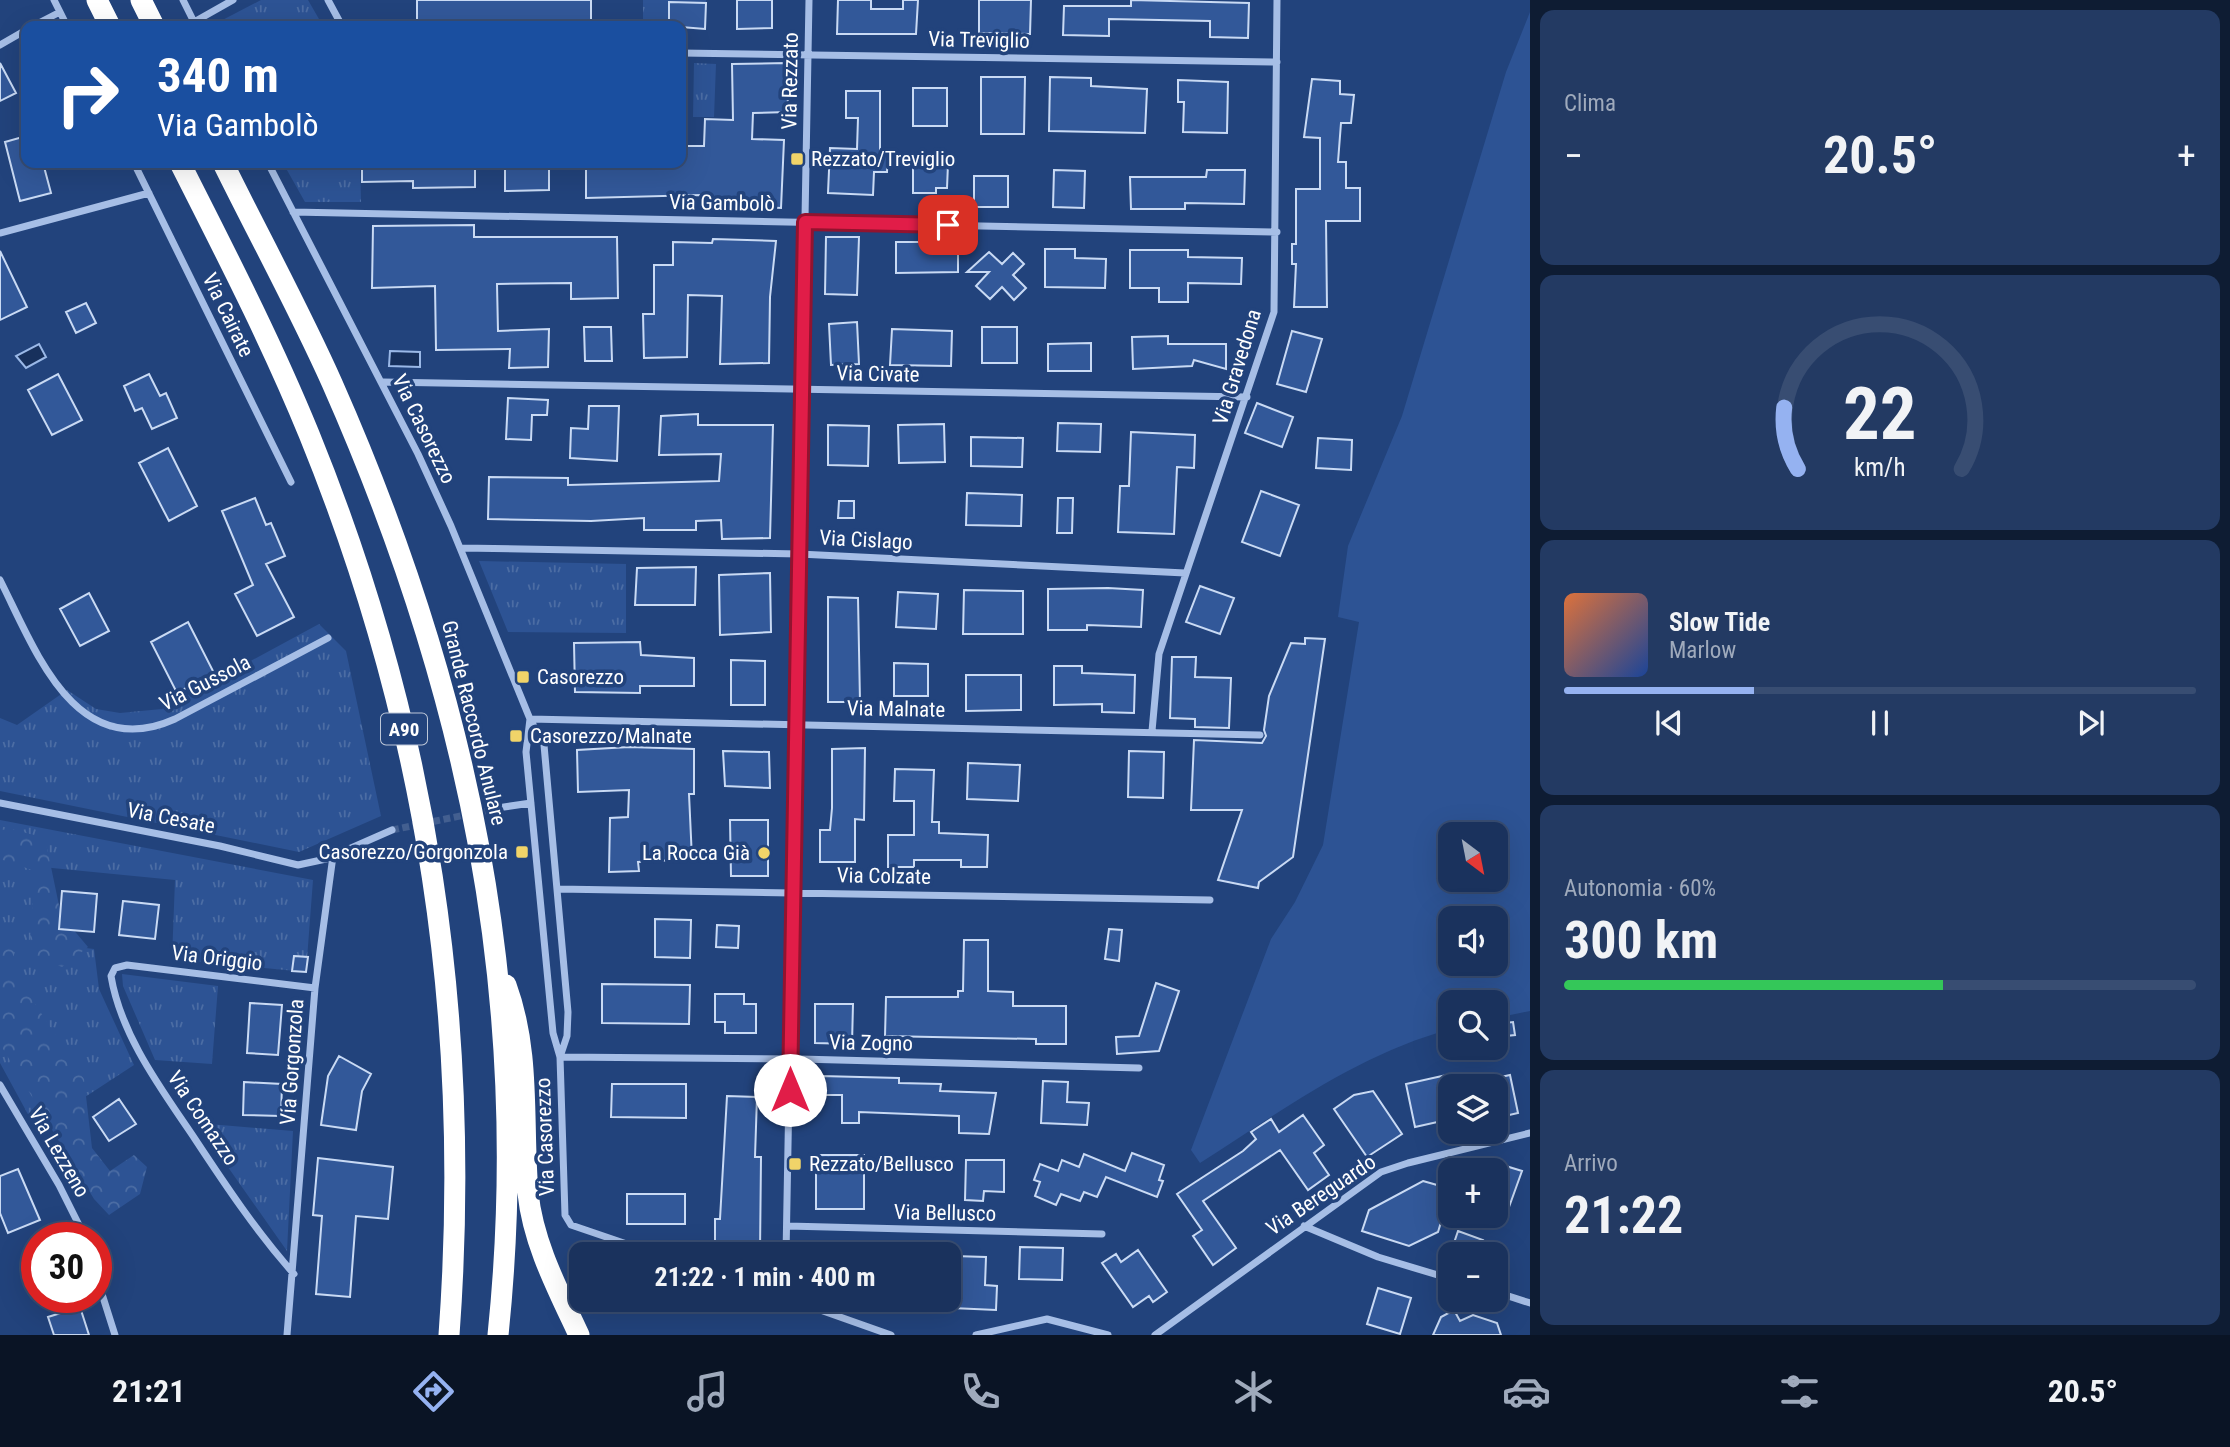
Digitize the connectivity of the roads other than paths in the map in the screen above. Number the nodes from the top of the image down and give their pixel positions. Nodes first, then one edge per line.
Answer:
1 (54, 0) edge
2 (97, 0) edge
3 (141, 0) edge
4 (183, 0) edge
5 (233, 0) edge
6 (328, 0) edge
7 (809, 0) edge
8 (1277, 0) edge
9 (60, 12) junction
10 (43, 21) edge
11 (64, 21) edge
12 (108, 21) edge
13 (152, 21) edge
14 (194, 21) edge
15 (200, 21) edge
16 (339, 21) edge
17 (21, 33) edge
18 (0, 44) edge
19 (686, 53) edge
20 (808, 55) junction
21 (1277, 62) junction
22 (136, 168) edge
23 (182, 168) edge
24 (225, 168) edge
25 (271, 168) edge
26 (149, 193) junction
27 (293, 212) junction
28 (805, 222) junction
29 (1277, 232) junction
30 (0, 233) edge
31 (383, 382) junction
32 (802, 390) junction
33 (1247, 397) junction
34 (291, 482) dead end
35 (461, 548) junction
36 (799, 554) junction
37 (1185, 573) junction
38 (0, 580) edge
39 (328, 638) dead end
40 (530, 719) junction
41 (796, 725) junction
42 (1152, 732) junction
43 (1260, 735) dead end
44 (0, 803) edge
45 (531, 803) junction
46 (504, 807) tunnel mouth
47 (391, 831) tunnel mouth
48 (333, 856) junction
49 (558, 889) junction
50 (791, 892) junction
51 (1210, 901) dead end
52 (496, 958) junction
53 (115, 968) joint
54 (315, 988) junction
55 (560, 1057) junction
56 (790, 1060) junction
57 (1139, 1068) dead end
58 (0, 1085) edge
59 (1530, 1133) edge
60 (78, 1222) edge
61 (787, 1226) junction
62 (1304, 1226) junction
63 (1102, 1234) dead end
64 (621, 1242) edge
65 (786, 1242) edge
66 (293, 1274) junction
67 (1438, 1275) edge
68 (1508, 1296) edge
69 (1530, 1303) edge
70 (826, 1312) edge
71 (108, 1313) edge
72 (115, 1335) edge
73 (287, 1335) edge
74 (449, 1335) edge
75 (498, 1335) edge
76 (579, 1335) edge
77 (891, 1335) edge
78 (976, 1335) edge
79 (1108, 1335) edge
80 (1155, 1335) edge

1 - 9 street
2 - 12 highway
3 - 13 highway
4 - 14 street
5 - 15 street
6 - 16 street
7 - 20 street, Via Rezzato
8 - 21 street, Via Gravedona
9 - 10 street
9 - 11 street
17 - 18 street
19 - 20 street, Via Treviglio
20 - 21 street, Via Treviglio
20 - 28 street, Via Rezzato
21 - 29 street, Via Gravedona
22 - 26 street, Via Cairate
23 - 74 highway, A90
24 - 52 highway, Grande Raccordo Anulare / A90
25 - 27 street, Via Casorezzo
26 - 30 street
26 - 34 street, Via Cairate
27 - 28 street, Via Gambolò
27 - 31 street, Via Casorezzo
28 - 29 street, Via Gambolò
28 - 32 street, Via Rezzato
29 - 33 street, Via Gravedona
31 - 32 street, Via Civate
31 - 35 street, Via Casorezzo
32 - 33 street, Via Civate
32 - 36 street, Via Rezzato
33 - 37 street, Via Gravedona
35 - 36 street, Via Cislago
35 - 40 street, Via Casorezzo
36 - 37 street, Via Cislago
36 - 41 street, Via Rezzato
37 - 42 street, Via Gravedona
38 - 39 street, Via Gussola
40 - 41 street, Via Malnate
40 - 45 street, Via Casorezzo
40 - 49 street, Via Casorezzo
41 - 42 street, Via Malnate
41 - 50 street, Via Rezzato
42 - 43 street, Via Malnate
44 - 48 street, Via Cesate
45 - 46 street
45 - 55 street, Via Casorezzo
47 - 48 street
48 - 54 street, Via Gorgonzola
49 - 50 street, Via Colzate
49 - 55 street, Via Casorezzo
50 - 51 street, Via Colzate
50 - 56 street, Via Rezzato
52 - 75 highway, Grande Raccordo Anulare / A90
52 - 76 highway
53 - 54 street, Via Origgio
53 - 66 street, Via Comazzo
54 - 66 street, Via Gorgonzola
55 - 56 street, Via Zogno
55 - 64 street, Via Casorezzo
56 - 57 street, Via Zogno
56 - 61 street, Via Rezzato
58 - 60 street, Via Lezzeno
59 - 62 street, Via Bereguardo
61 - 63 street, Via Bellusco
61 - 65 street, Via Rezzato
62 - 67 street
62 - 80 street, Via Bereguardo
66 - 73 street, Via Gorgonzola
68 - 69 street
70 - 77 street
71 - 72 street
78 - 79 street

